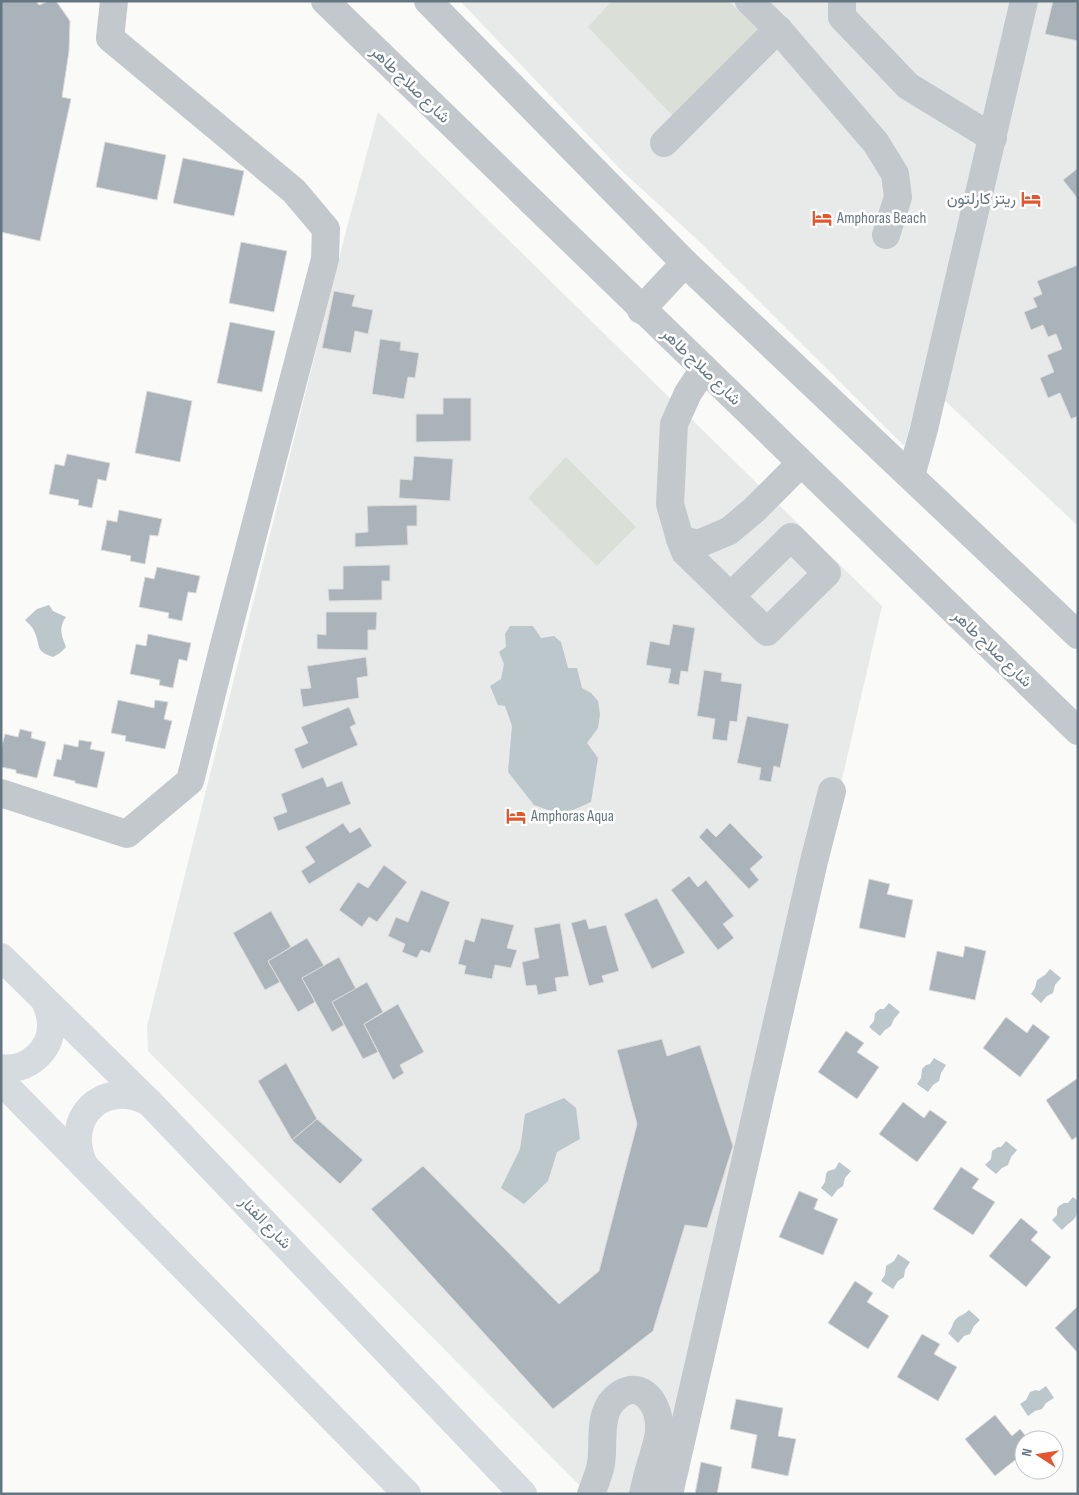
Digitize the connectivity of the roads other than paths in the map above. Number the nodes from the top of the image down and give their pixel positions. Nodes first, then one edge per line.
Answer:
1 (114, 1) edge
2 (325, 1) edge
3 (749, 1) edge
4 (842, 1) edge
5 (1024, 1) edge
6 (443, 5) edge
7 (778, 29) junction
8 (993, 138) junction
9 (664, 143) dead end
10 (886, 235) dead end
11 (685, 263) junction
12 (641, 310) junction
13 (704, 369) junction
14 (800, 464) junction
15 (911, 476) junction
16 (680, 539) junction
17 (731, 596) dead end
18 (1078, 635) edge
19 (1078, 731) edge
20 (832, 791) dead end
21 (1, 793) edge
22 (1, 957) edge
23 (45, 1001) junction
24 (1, 1068) edge
25 (1, 1081) edge
26 (149, 1102) junction
27 (84, 1165) junction
28 (407, 1494) edge
29 (523, 1494) edge
30 (591, 1494) edge
31 (643, 1494) edge
32 (670, 1494) edge

1 - 21 street
2 - 12 street, شارع صلاح طاهر
3 - 7 street
4 - 8 street
5 - 8 street
6 - 11 street
7 - 9 street
7 - 10 street
8 - 15 street
11 - 12 street
11 - 15 street
12 - 13 street, شارع صلاح طاهر
13 - 14 street, شارع صلاح طاهر
13 - 16 street
14 - 16 street
14 - 19 street, شارع صلاح طاهر
15 - 18 street
16 - 17 street
20 - 32 street
22 - 23 main road, شارع الفنار
23 - 24 main road
23 - 26 main road, شارع الفنار
25 - 27 main road
26 - 27 main road
26 - 29 main road, شارع الفنار
27 - 28 main road
30 - 31 street

